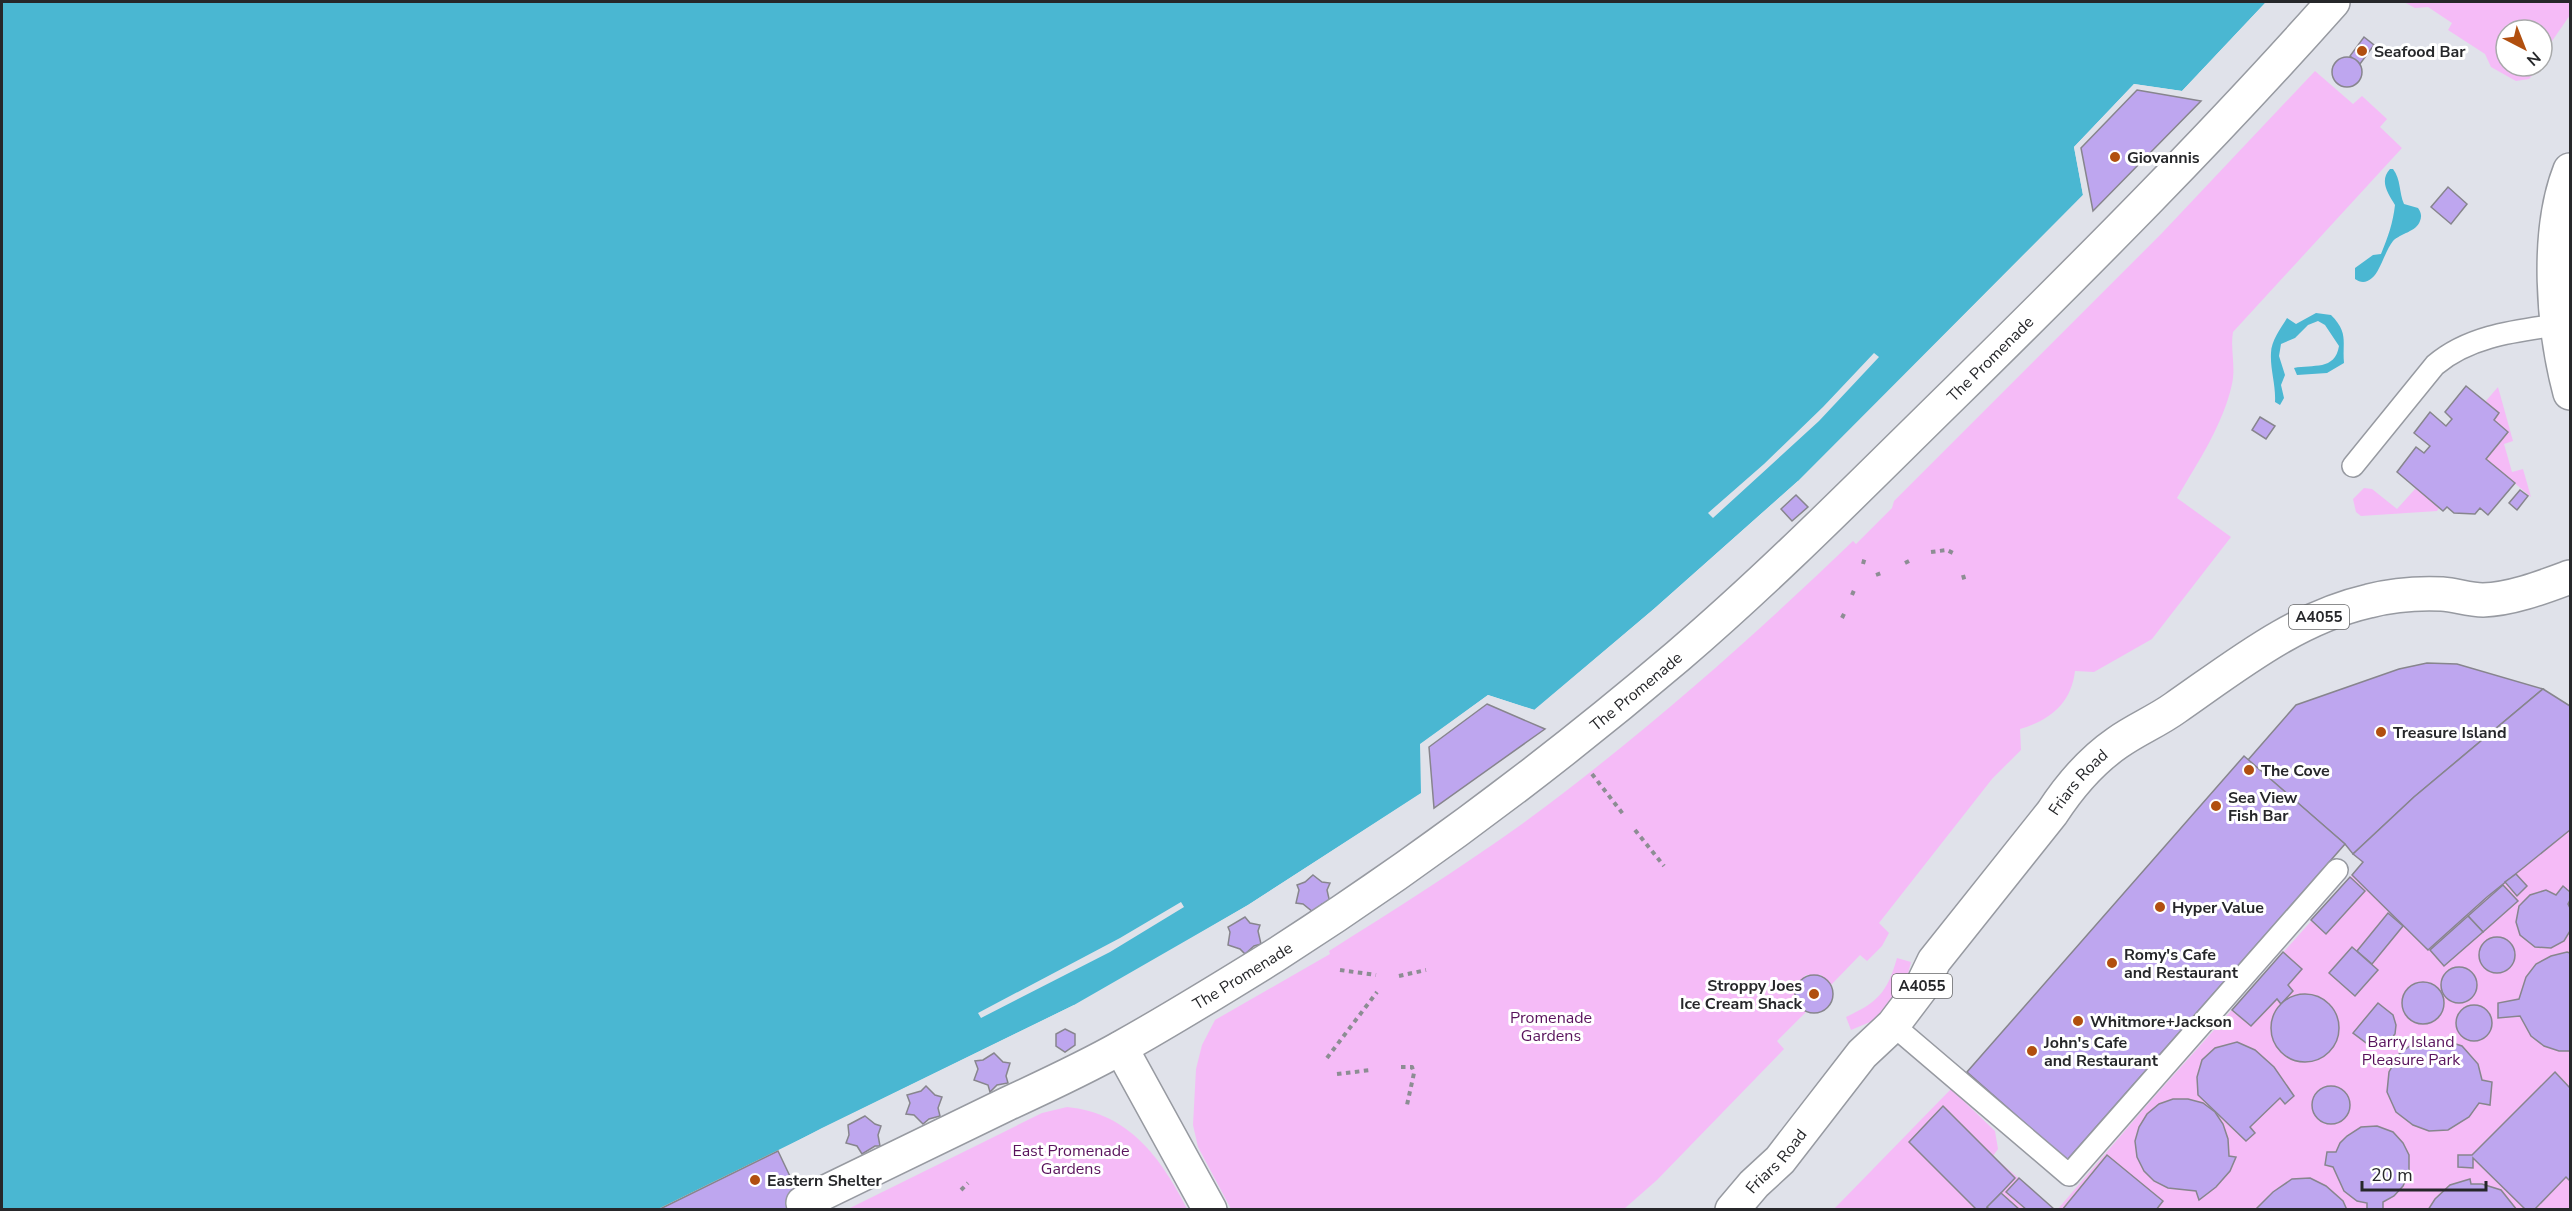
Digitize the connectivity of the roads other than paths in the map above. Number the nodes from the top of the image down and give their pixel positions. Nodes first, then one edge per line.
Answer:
1 (2333, 2) edge
2 (2571, 171) edge
3 (2557, 325) junction
4 (2571, 393) edge
5 (2353, 466) dead end
6 (2571, 577) edge
7 (2337, 870) dead end
8 (1893, 1025) junction
9 (1121, 1048) junction
10 (803, 1203) dead end
11 (1210, 1209) edge
12 (1732, 1209) edge

1 - 9 street, The Promenade
2 - 3 street
3 - 4 street
3 - 5 lane
6 - 8 street, Friars Road / A4055
7 - 8 lane
8 - 12 street, Friars Road / A4055
9 - 10 street, The Promenade
9 - 11 street

